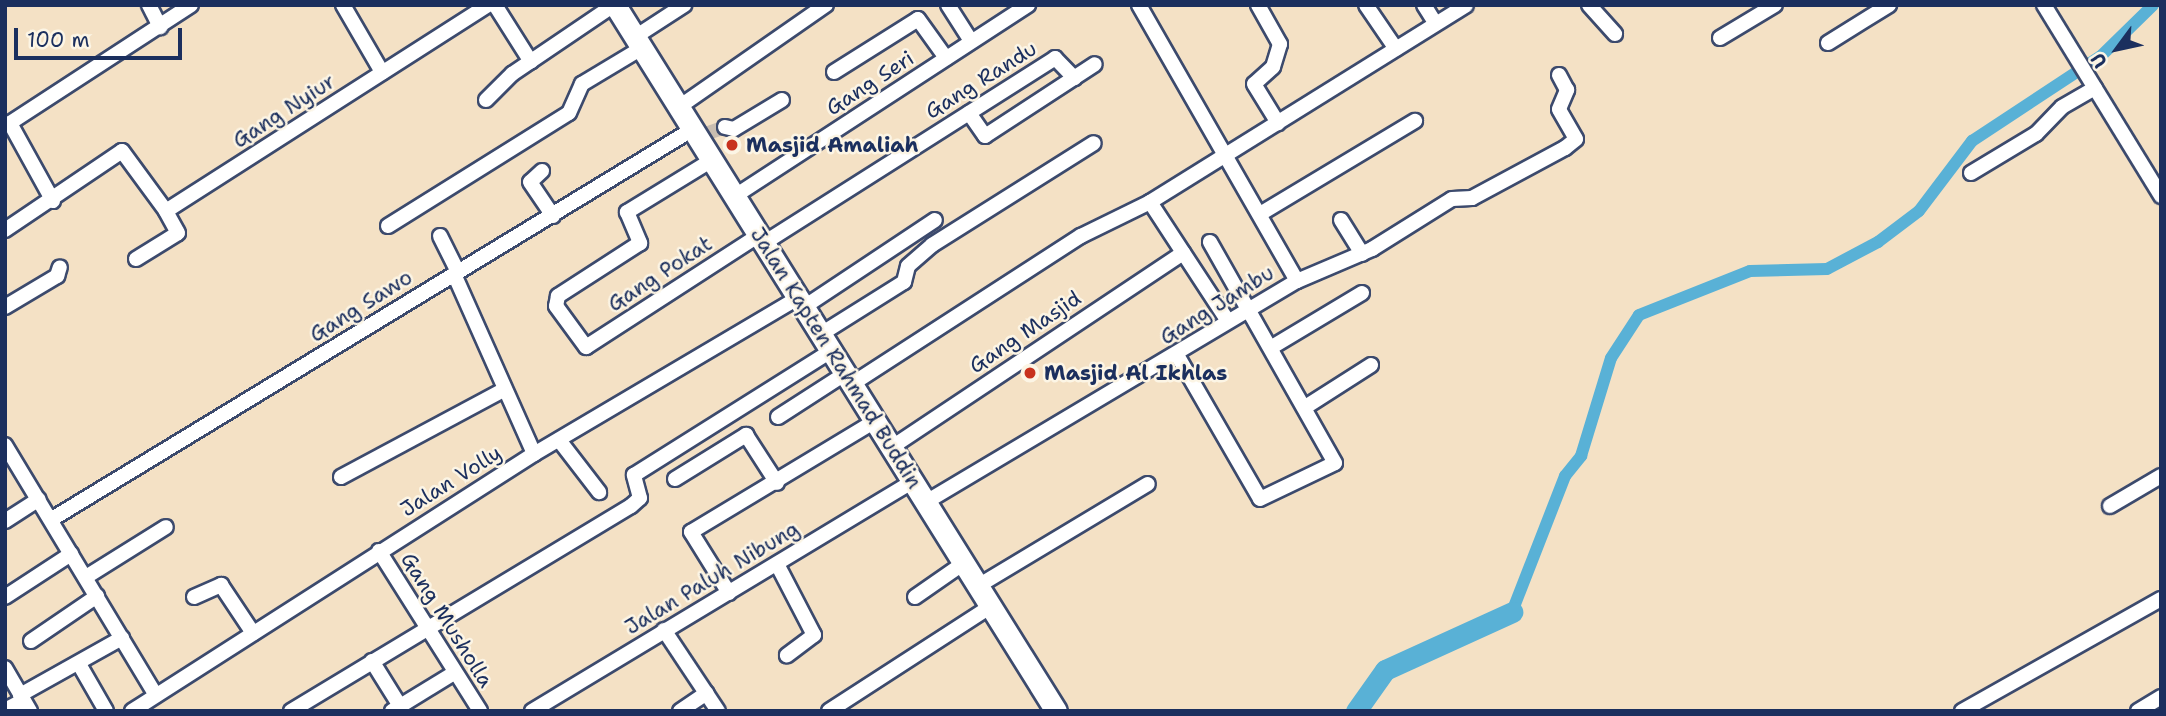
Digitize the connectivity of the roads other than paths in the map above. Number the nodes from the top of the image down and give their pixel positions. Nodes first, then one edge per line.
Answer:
1 (149, 5) edge
2 (191, 5) edge
3 (343, 5) edge
4 (488, 5) edge
5 (495, 5) edge
6 (615, 5) edge
7 (684, 5) edge
8 (826, 5) edge
9 (948, 5) edge
10 (1028, 5) edge
11 (1139, 5) edge
12 (1258, 5) edge
13 (1366, 5) edge
14 (1424, 5) edge
15 (1589, 5) edge
16 (1775, 5) edge
17 (1889, 5) edge
18 (2044, 5) edge
19 (1458, 7) edge
20 (1011, 10) edge
21 (1436, 24) junction
22 (160, 27) junction
23 (1615, 34) dead end
24 (1720, 38) dead end
25 (971, 41) junction
26 (639, 42) junction
27 (1828, 43) dead end
28 (1396, 49) junction
29 (946, 58) junction
30 (531, 62) junction
31 (1095, 64) dead end
32 (382, 72) junction
33 (834, 72) dead end
34 (1559, 75) dead end
35 (1074, 78) junction
36 (2093, 85) junction
37 (486, 100) dead end
38 (782, 100) dead end
39 (679, 107) junction
40 (969, 113) junction
41 (1415, 121) dead end
42 (1278, 123) junction
43 (725, 127) tunnel mouth
44 (700, 134) junction
45 (1094, 143) dead end
46 (11, 145) edge
47 (1228, 154) junction
48 (712, 160) junction
49 (542, 171) dead end
50 (1971, 173) dead end
51 (735, 196) junction
52 (2161, 196) edge
53 (53, 201) junction
54 (1150, 202) junction
55 (166, 211) junction
56 (1260, 214) junction
57 (553, 216) junction
58 (935, 220) dead end
59 (1340, 220) dead end
60 (388, 226) dead end
61 (5, 230) edge
62 (440, 236) dead end
63 (762, 239) junction
64 (1210, 242) dead end
65 (1183, 253) junction
66 (1362, 254) junction
67 (136, 259) dead end
68 (60, 267) dead end
69 (456, 273) junction
70 (1297, 281) junction
71 (1362, 293) dead end
72 (801, 303) junction
73 (5, 307) edge
74 (1250, 308) junction
75 (1228, 321) junction
76 (826, 342) junction
77 (1272, 347) junction
78 (1177, 355) junction
79 (1371, 365) dead end
80 (849, 379) junction
81 (503, 390) junction
82 (1307, 406) junction
83 (778, 417) dead end
84 (875, 421) junction
85 (559, 440) junction
86 (5, 445) edge
87 (892, 447) junction
88 (534, 454) junction
89 (2161, 476) edge
90 (341, 477) dead end
91 (675, 479) dead end
92 (913, 481) junction
93 (778, 483) junction
94 (1148, 484) dead end
95 (599, 492) dead end
96 (39, 499) junction
97 (926, 502) junction
98 (2110, 506) dead end
99 (52, 519) junction
100 (5, 522) edge
101 (166, 527) dead end
102 (379, 551) junction
103 (71, 554) junction
104 (964, 563) junction
105 (777, 564) junction
106 (86, 577) junction
107 (978, 586) junction
108 (727, 594) junction
109 (97, 596) junction
110 (5, 597) edge
111 (194, 597) dead end
112 (915, 597) dead end
113 (2161, 599) edge
114 (990, 606) junction
115 (426, 628) junction
116 (664, 630) junction
117 (253, 632) junction
118 (122, 638) junction
119 (31, 641) dead end
120 (787, 656) dead end
121 (372, 661) junction
122 (79, 664) junction
123 (5, 668) edge
124 (454, 673) junction
125 (707, 693) junction
126 (156, 695) junction
127 (2161, 697) edge
128 (25, 702) edge
129 (396, 708) edge
130 (5, 710) edge
131 (106, 711) edge
132 (132, 711) edge
133 (291, 711) edge
134 (480, 711) edge
135 (532, 711) edge
136 (680, 711) edge
137 (718, 711) edge
138 (829, 711) edge
139 (1056, 711) edge
140 (1962, 711) edge
141 (2138, 711) edge

1 - 22 street
2 - 22 street
3 - 32 street
4 - 32 street, Gang Nyiur
5 - 30 street
6 - 26 main road, Jalan Kapten Rahmad Buddin
6 - 30 street
7 - 26 street
8 - 39 street
9 - 25 street
10 - 20 street, Gang Seri
11 - 47 street, Gang Jambu
12 - 42 street
13 - 28 street
14 - 21 street
15 - 23 street
16 - 24 street
17 - 27 street
18 - 36 street
19 - 21 street
20 - 25 street, Gang Seri
21 - 28 street
22 - 46 street
25 - 29 street, Gang Seri
26 - 39 main road, Jalan Kapten Rahmad Buddin
26 - 60 street
28 - 42 street
29 - 33 street
29 - 51 street, Gang Seri
30 - 37 street
31 - 35 street
32 - 55 street, Gang Nyiur
34 - 66 street
35 - 40 street, Gang Randu
35 - 40 street
36 - 50 street
36 - 52 street
38 - 43 street
39 - 44 main road, Jalan Kapten Rahmad Buddin
40 - 63 street, Gang Randu
41 - 56 street
42 - 47 street
44 - 48 main road, Jalan Kapten Rahmad Buddin
44 - 57 street, Gang Sawo
45 - 76 street
46 - 53 street
47 - 54 street
47 - 56 street, Gang Jambu
48 - 51 main road, Jalan Kapten Rahmad Buddin
48 - 63 street, Gang Pokat
49 - 57 street
51 - 63 main road, Jalan Kapten Rahmad Buddin
53 - 55 street
53 - 61 street
54 - 65 street
54 - 80 street
55 - 67 street
56 - 70 street, Gang Jambu
57 - 69 street, Gang Sawo
58 - 72 street, Jalan Volly
59 - 66 street
62 - 69 street
63 - 72 main road, Jalan Kapten Rahmad Buddin
64 - 74 street
65 - 75 street
65 - 87 street, Gang Masjid
66 - 70 street
68 - 73 street
69 - 81 street
69 - 99 street, Gang Sawo
70 - 74 street, Gang Jambu
71 - 77 street
72 - 76 main road, Jalan Kapten Rahmad Buddin
72 - 85 street, Jalan Volly
74 - 75 street, Gang Jambu
74 - 77 street
75 - 78 street, Gang Jambu
76 - 80 main road, Jalan Kapten Rahmad Buddin
76 - 115 street
77 - 82 street
78 - 82 street
78 - 97 street, Gang Jambu
79 - 82 street
80 - 83 street
80 - 84 main road, Jalan Kapten Rahmad Buddin
81 - 88 street
81 - 90 street
84 - 87 main road, Jalan Kapten Rahmad Buddin
84 - 93 street
85 - 88 street, Jalan Volly
85 - 95 street
86 - 96 street
87 - 92 main road, Jalan Kapten Rahmad Buddin
88 - 102 street, Jalan Volly
89 - 98 street
91 - 93 street
92 - 97 main road, Jalan Kapten Rahmad Buddin
92 - 105 street, Jalan Paluh Nibung
93 - 108 street
94 - 107 street
96 - 99 street
96 - 100 street
97 - 104 main road, Jalan Kapten Rahmad Buddin
99 - 103 street
101 - 106 street
102 - 115 street, Gang Musholla
102 - 117 street, Jalan Volly
103 - 106 street
103 - 110 street
104 - 107 main road, Jalan Kapten Rahmad Buddin
104 - 112 street
105 - 108 street, Jalan Paluh Nibung
105 - 120 street
106 - 109 street
107 - 114 main road, Jalan Kapten Rahmad Buddin
108 - 116 street, Jalan Paluh Nibung
109 - 118 street
109 - 119 street
111 - 117 street
113 - 140 street
114 - 138 street
114 - 139 main road, Jalan Kapten Rahmad Buddin
115 - 121 street
115 - 124 street, Gang Musholla
116 - 125 street
116 - 135 street, Jalan Paluh Nibung
117 - 126 street, Jalan Volly
118 - 122 street
118 - 126 street
121 - 129 street
121 - 133 street
122 - 128 street
122 - 131 street
123 - 128 street
124 - 129 street
124 - 134 street, Gang Musholla
125 - 136 street
125 - 137 street
126 - 132 street, Jalan Volly
127 - 141 street
128 - 130 street

